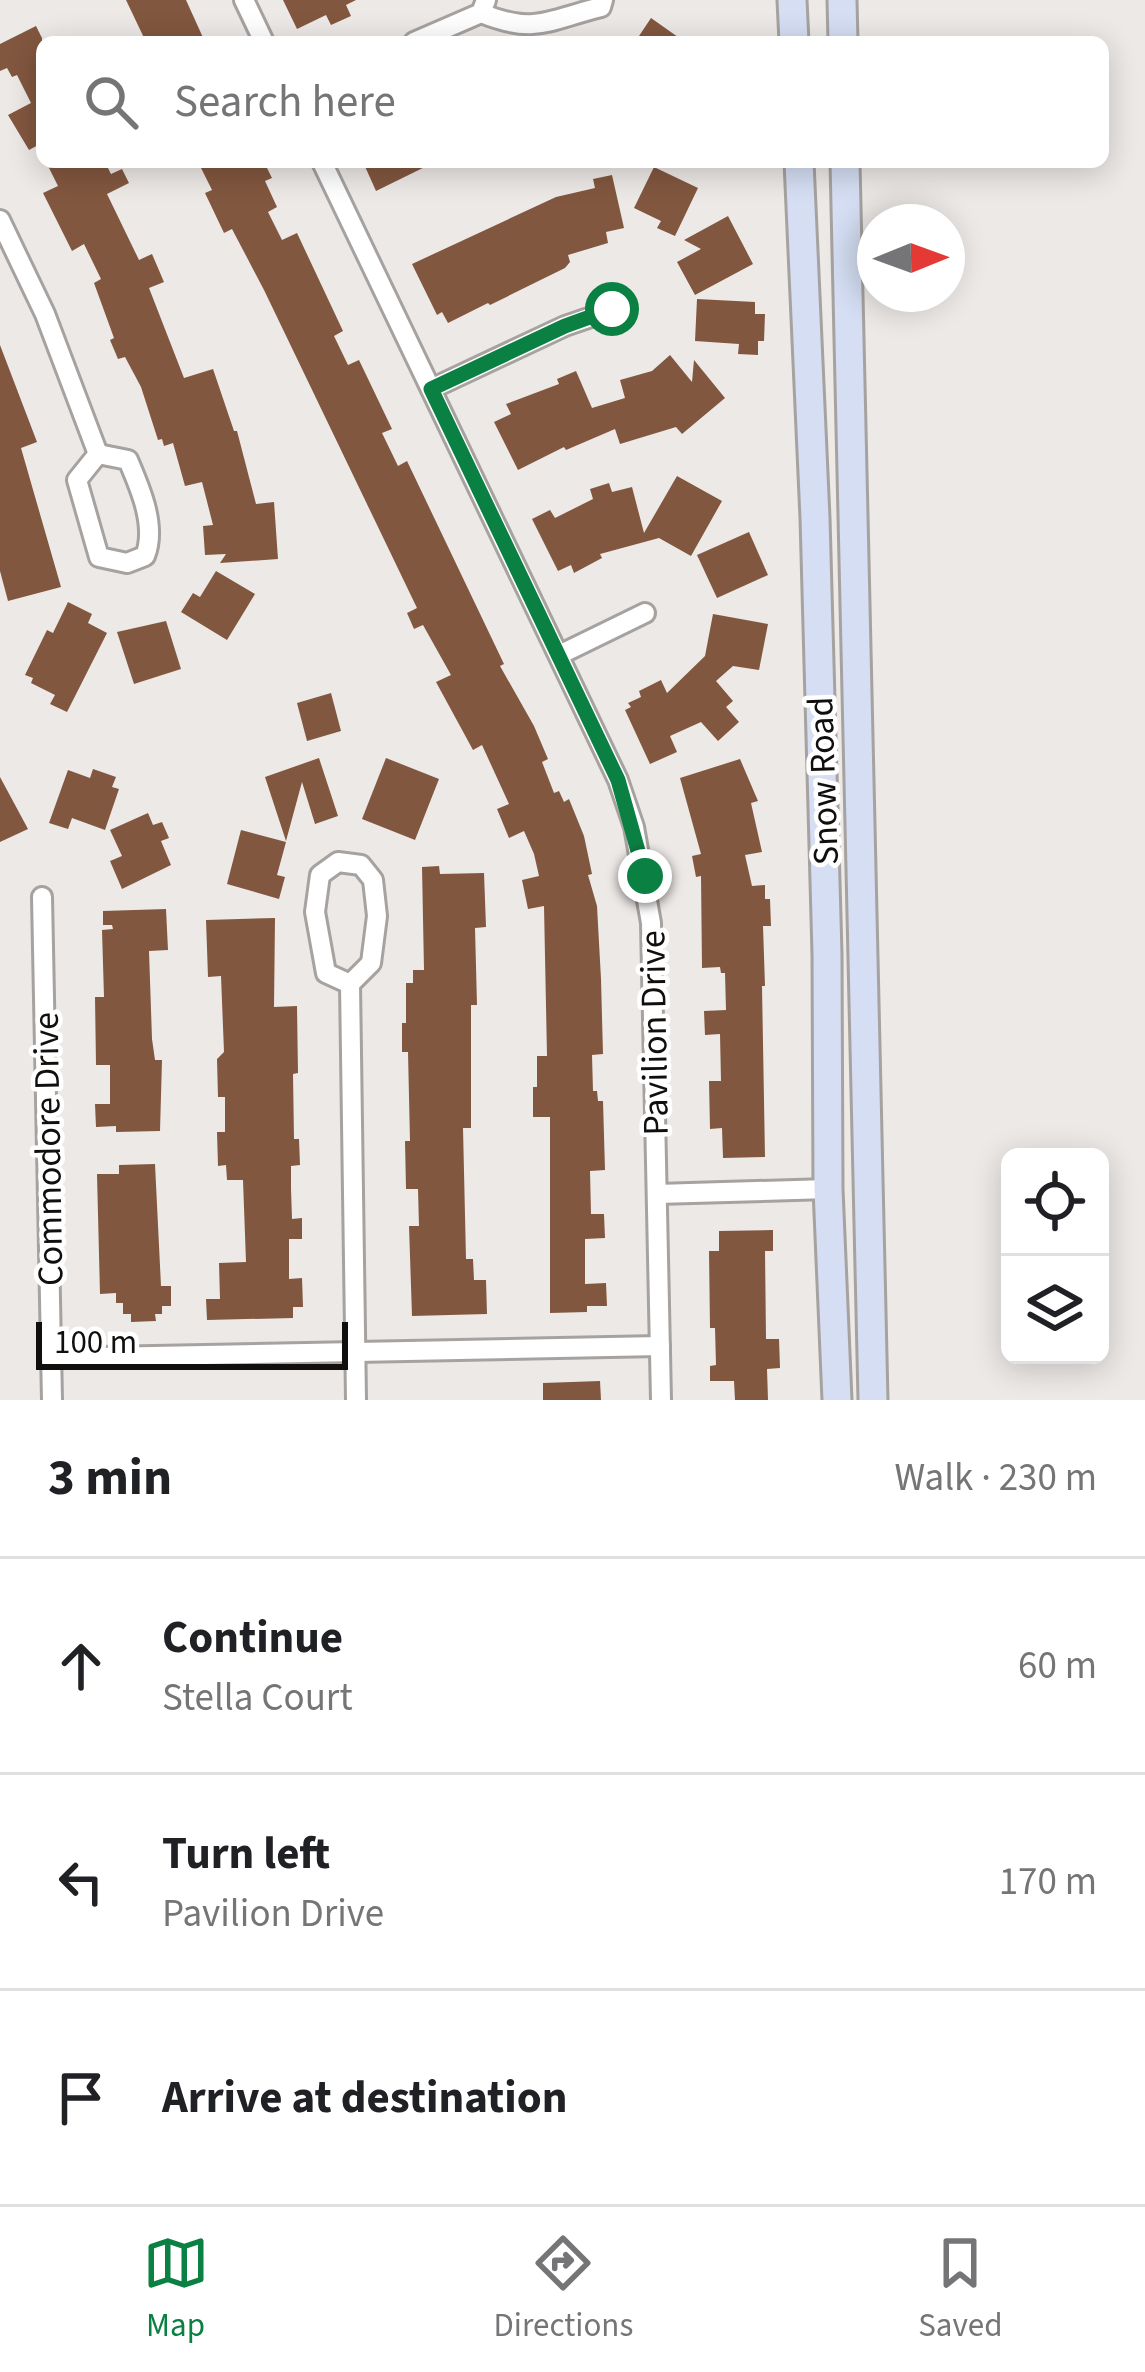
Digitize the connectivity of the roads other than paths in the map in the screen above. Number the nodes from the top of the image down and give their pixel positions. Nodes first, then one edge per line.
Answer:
1 (244, 0) edge
2 (603, 0) edge
3 (793, 0) edge
4 (842, 0) edge
5 (484, 6) edge
6 (261, 36) edge
7 (426, 36) edge
8 (794, 36) edge
9 (843, 36) edge
10 (325, 168) edge
11 (799, 168) edge
12 (845, 168) edge
13 (0, 220) edge
14 (626, 305) dead end
15 (431, 389) junction
16 (98, 454) junction
17 (645, 613) dead end
18 (559, 655) junction
19 (42, 897) dead end
20 (863, 963) junction
21 (827, 965) junction
22 (350, 983) junction
23 (828, 1190) junction
24 (657, 1194) junction
25 (660, 1346) junction
26 (356, 1352) junction
27 (51, 1358) junction
28 (873, 1397) edge
29 (52, 1400) edge
30 (356, 1400) edge
31 (661, 1400) edge
32 (837, 1400) edge

1 - 6 street
2 - 5 street
3 - 8 main road
4 - 9 main road
5 - 7 street
10 - 15 street, Pavilion Drive
11 - 21 main road, Snow Road
12 - 20 main road, Snow Road
13 - 16 street
14 - 15 street
15 - 18 street, Pavilion Drive
16 - 16 street
17 - 18 street
18 - 24 street, Pavilion Drive
19 - 27 street, Commodore Drive
20 - 21 main road
20 - 28 main road, Snow Road
21 - 23 main road, Snow Road
22 - 22 street
22 - 26 street
23 - 24 street
23 - 28 main road
23 - 32 main road, Snow Road
24 - 25 street, Pavilion Drive
25 - 26 street
25 - 31 street, Pavilion Drive
26 - 27 street
26 - 30 street
27 - 29 street, Commodore Drive

